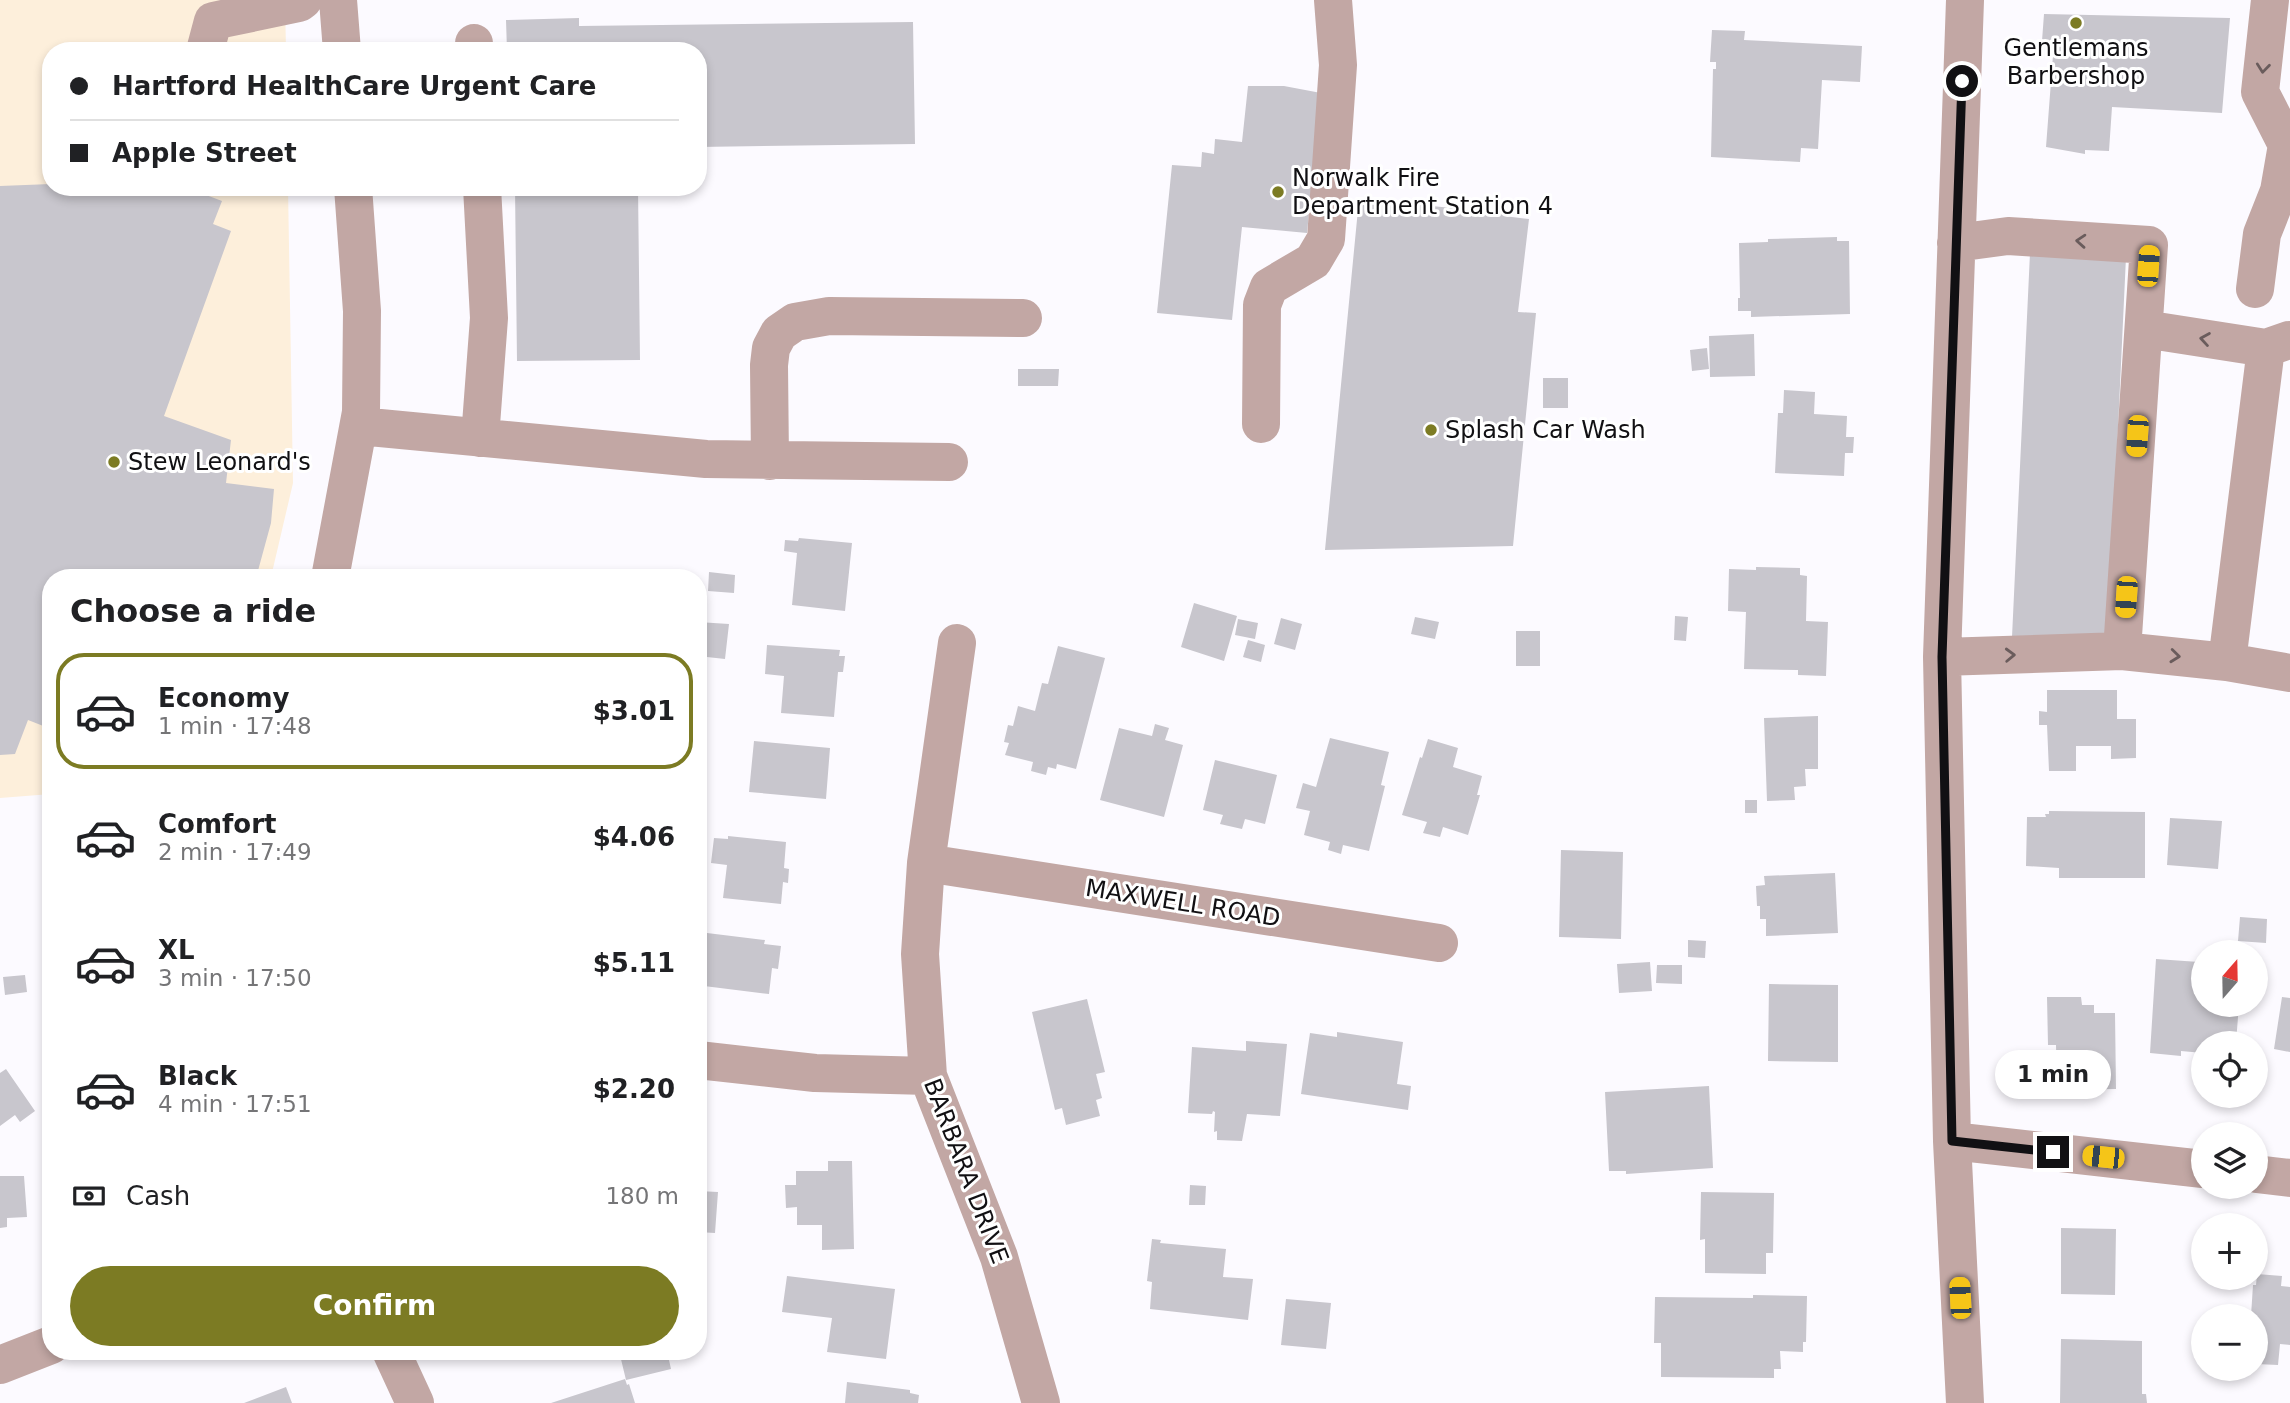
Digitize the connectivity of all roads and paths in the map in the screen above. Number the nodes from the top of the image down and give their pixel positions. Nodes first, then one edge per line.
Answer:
1 (303, 0) edge
2 (338, 0) edge
3 (1333, 0) edge
4 (1965, 0) edge
5 (2270, 0) edge
6 (207, 42) edge
7 (341, 42) edge
8 (2289, 145) edge
9 (354, 196) edge
10 (482, 196) edge
11 (1956, 243) junction
12 (2255, 289) dead end
13 (1023, 318) dead end
14 (2144, 329) junction
15 (2278, 344) edge
16 (1261, 424) dead end
17 (359, 426) junction
18 (480, 438) junction
19 (770, 461) junction
20 (949, 462) dead end
21 (332, 569) edge
22 (957, 642) dead end
23 (2122, 650) junction
24 (1942, 657) junction
25 (2227, 662) junction
26 (2290, 673) edge
27 (926, 863) junction
28 (1440, 943) dead end
29 (707, 1061) edge
30 (928, 1076) junction
31 (1952, 1141) junction
32 (2191, 1167) edge
33 (2268, 1175) edge
34 (2290, 1178) edge
35 (42, 1349) edge
36 (395, 1360) edge
37 (0, 1365) edge
38 (415, 1403) edge
39 (1041, 1403) edge
40 (1965, 1403) edge

1 - 6 street
2 - 7 street
3 - 16 street
4 - 11 street
5 -> 8 street
8 - 12 street
9 - 17 street
10 - 18 street
14 -> 11 street
11 - 24 street
13 - 19 street
15 -> 14 street
14 - 23 street
15 - 25 street
17 - 18 street
17 - 21 street
18 - 19 street
19 - 20 street
22 - 27 street, BARBARA DRIVE
24 -> 23 street
23 -> 25 street
24 - 31 street
25 - 26 street
27 - 28 street, MAXWELL ROAD
27 - 30 street, BARBARA DRIVE
29 - 30 street
30 - 39 street, BARBARA DRIVE
31 - 32 street
31 - 40 street
33 - 34 street
35 - 37 street
36 - 38 street

